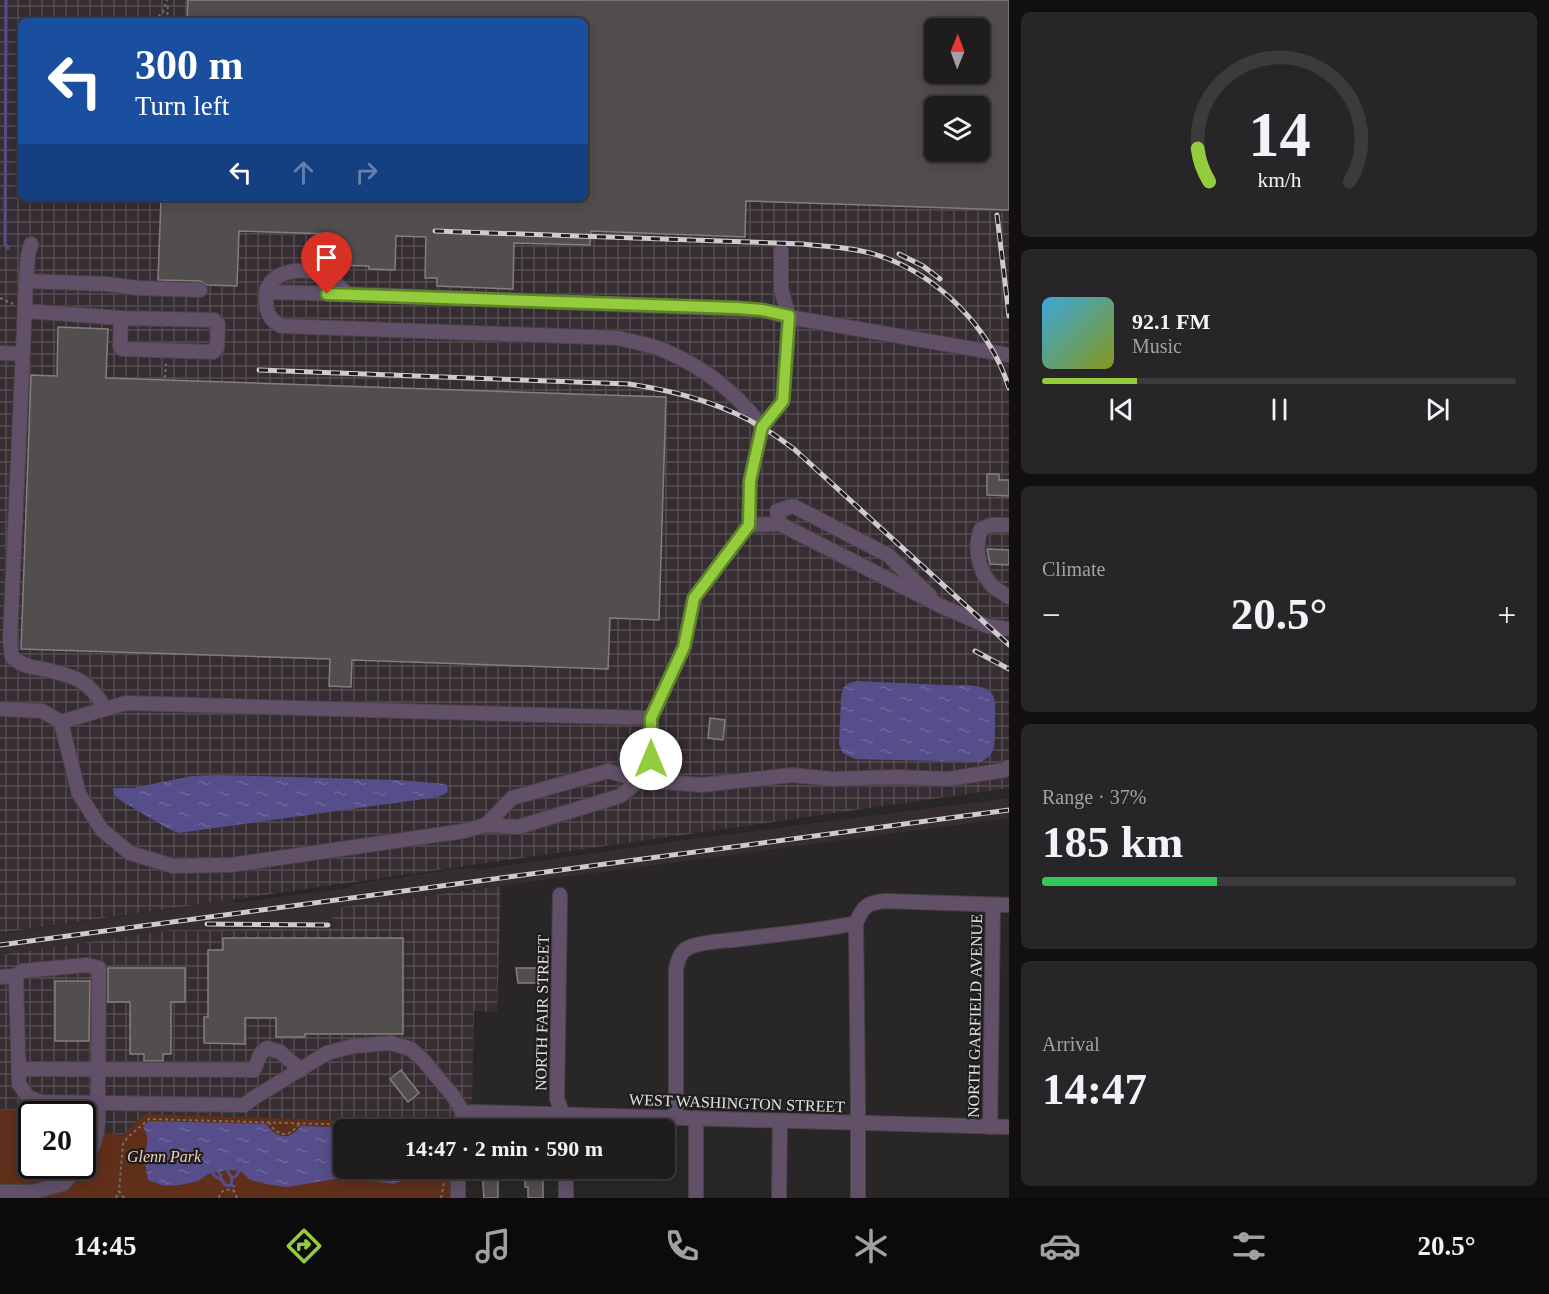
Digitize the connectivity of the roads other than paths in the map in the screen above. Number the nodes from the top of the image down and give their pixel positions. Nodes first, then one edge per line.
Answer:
1 (31, 244) dead end
2 (782, 251) dead end
3 (26, 281) junction
4 (200, 290) dead end
5 (266, 292) junction
6 (347, 294) junction
7 (20, 308) junction
8 (789, 316) junction
9 (121, 318) junction
10 (0, 353) edge
11 (23, 354) junction
12 (1009, 355) edge
13 (762, 427) junction
14 (780, 524) junction
15 (749, 525) junction
16 (1009, 525) edge
17 (1009, 597) edge
18 (940, 606) junction
19 (1009, 629) edge
20 (0, 709) edge
21 (105, 709) junction
22 (651, 718) junction
23 (61, 722) junction
24 (1009, 767) edge
25 (640, 780) junction
26 (486, 825) junction
27 (560, 895) dead end
28 (993, 905) junction
29 (1009, 905) edge
30 (856, 923) junction
31 (16, 976) junction
32 (0, 977) edge
33 (99, 1068) junction
34 (19, 1069) junction
35 (254, 1070) junction
36 (301, 1070) junction
37 (255, 1096) junction
38 (98, 1102) junction
39 (562, 1114) junction
40 (464, 1115) junction
41 (676, 1117) junction
42 (696, 1118) junction
43 (461, 1119) edge
44 (564, 1119) edge
45 (780, 1121) junction
46 (858, 1124) junction
47 (990, 1127) junction
48 (1009, 1127) edge
49 (96, 1137) edge
50 (68, 1179) edge
51 (454, 1179) edge
52 (566, 1179) edge
53 (0, 1192) edge
54 (458, 1198) edge
55 (566, 1198) edge
56 (696, 1198) edge
57 (779, 1198) edge
58 (858, 1198) edge

1 - 3 street
2 - 8 street
3 - 4 street
3 - 7 street
5 - 6 street
5 - 6 street
5 - 13 street
6 - 8 street
7 - 9 street
7 - 11 street
8 - 12 street
8 - 13 street
9 - 9 street
10 - 11 street
11 - 21 street
13 - 15 street
14 - 15 street
14 - 18 street
14 - 18 street
15 - 22 street
16 - 17 street
18 - 19 street
20 - 23 street
21 - 22 street
21 - 23 street
22 - 25 street
23 - 26 street
24 - 25 street
25 - 26 street
25 - 26 street
27 - 39 street, NORTH FAIR STREET
28 - 29 street
28 - 30 street
28 - 47 street, NORTH GARFIELD AVENUE
30 - 41 street
30 - 46 street
31 - 32 street
31 - 33 street
31 - 34 street
33 - 34 street
33 - 35 street
33 - 38 street
34 - 38 street
35 - 36 street
35 - 37 street
36 - 37 street
36 - 40 street
37 - 38 street
38 - 49 street
39 - 40 street, WEST WASHINGTON STREET
39 - 41 street, WEST WASHINGTON STREET
39 - 44 street, NORTH FAIR STREET
40 - 43 street
41 - 42 street, WEST WASHINGTON STREET
42 - 45 street, WEST WASHINGTON STREET
42 - 56 street
45 - 46 street, WEST WASHINGTON STREET
45 - 57 street
46 - 47 street, WEST WASHINGTON STREET
46 - 58 street
47 - 48 street, WEST WASHINGTON STREET
50 - 53 street
51 - 54 street
52 - 55 street

